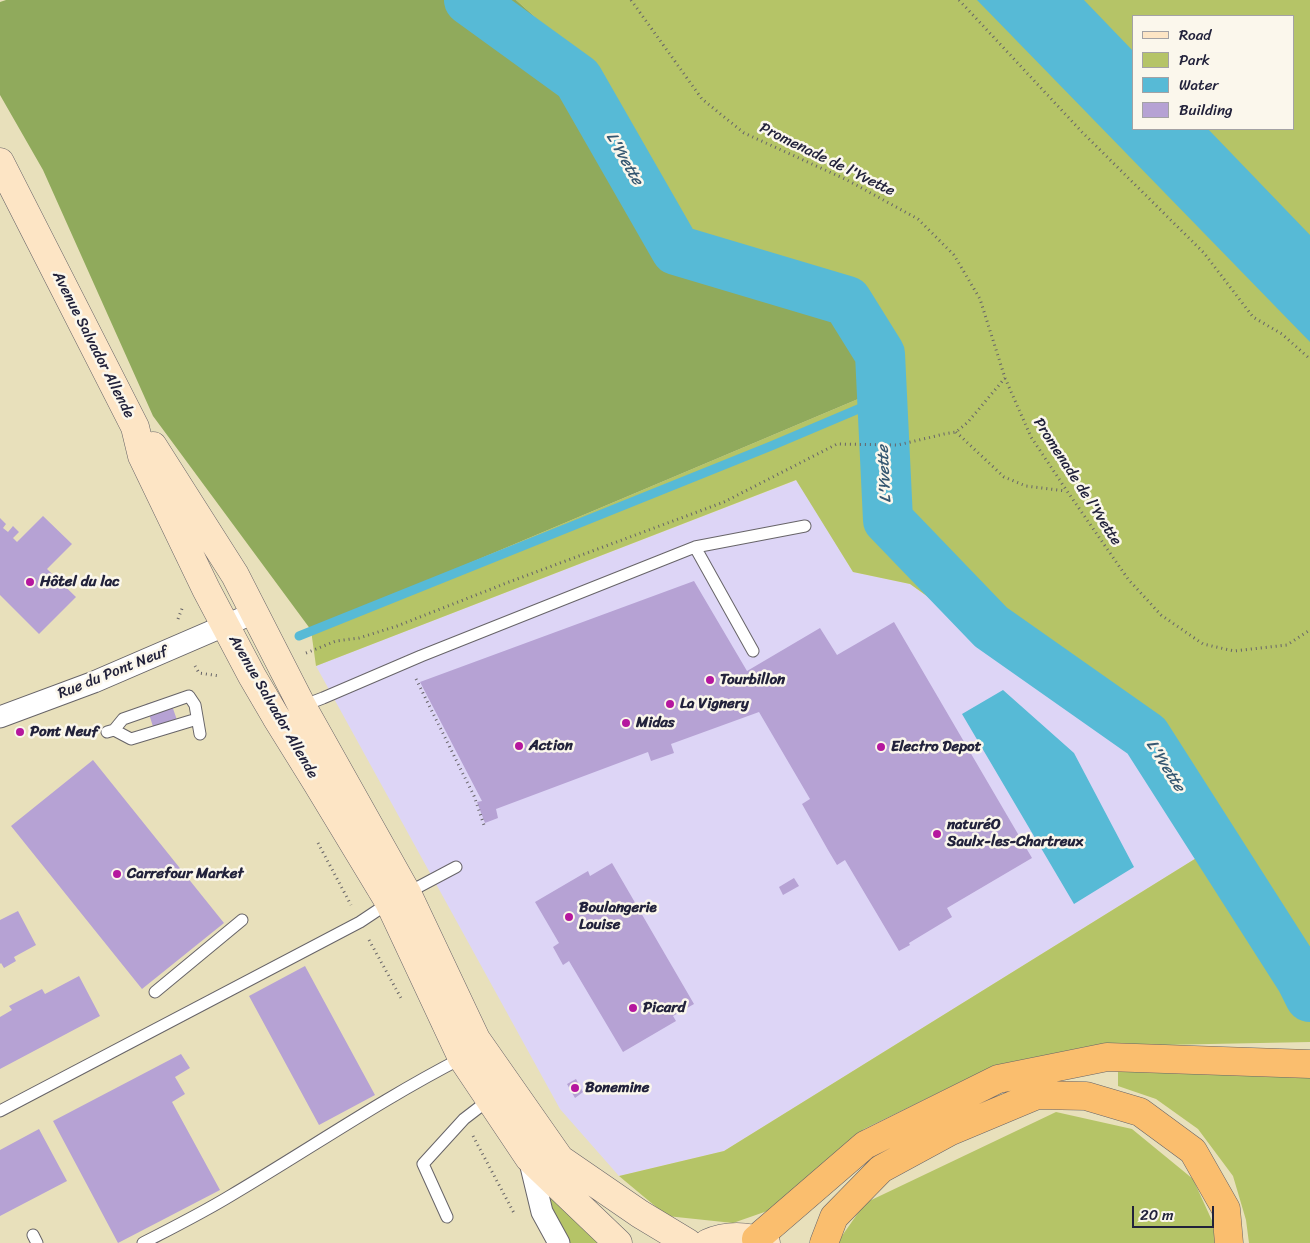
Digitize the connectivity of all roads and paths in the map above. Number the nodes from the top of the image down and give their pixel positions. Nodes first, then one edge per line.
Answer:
1 (631, 0) edge
2 (959, 0) edge
3 (0, 162) edge
4 (1310, 358) edge
5 (1005, 378) junction
6 (135, 427) junction
7 (956, 432) junction
8 (1067, 491) junction
9 (805, 526) dead end
10 (695, 547) junction
11 (254, 613) junction
12 (226, 626) junction
13 (1310, 630) edge
14 (754, 651) dead end
15 (301, 655) dead end
16 (392, 668) junction
17 (302, 706) junction
18 (0, 717) edge
19 (198, 719) junction
20 (200, 734) dead end
21 (485, 828) dead end
22 (314, 835) dead end
23 (456, 867) dead end
24 (398, 898) junction
25 (242, 920) dead end
26 (360, 922) junction
27 (155, 992) dead end
28 (402, 1000) dead end
29 (472, 1053) junction
30 (1307, 1064) edge
31 (501, 1096) junction
32 (0, 1111) edge
33 (464, 1120) junction
34 (529, 1158) junction
35 (447, 1218) dead end
36 (517, 1218) dead end
37 (761, 1241) edge
38 (143, 1243) edge
39 (558, 1243) edge
40 (618, 1243) edge
41 (688, 1243) edge
42 (708, 1243) edge
43 (824, 1243) edge
44 (1229, 1243) edge

1 - 5 path, Promenade de l'Yvette
2 - 4 path
3 - 6 main road, Avenue Salvador Allende
5 - 7 path
5 - 8 path, Promenade de l'Yvette
6 - 11 main road
6 - 12 main road, Avenue Salvador Allende
7 - 8 path
7 - 15 path
8 - 13 path, Promenade de l'Yvette
9 - 10 lane
10 - 14 lane
10 - 16 lane
11 - 12 street, Rue du Pont Neuf
11 - 17 main road
12 - 18 street, Rue du Pont Neuf
12 - 24 main road, Avenue Salvador Allende
16 - 17 lane
16 - 21 path
17 - 24 main road
19 - 19 lane
19 - 20 lane
22 - 26 path
23 - 24 lane
24 - 26 lane
24 - 29 main road, Avenue Salvador Allende
25 - 27 lane
26 - 28 path
26 - 32 lane
29 - 31 main road, Avenue Salvador Allende
29 - 38 lane
30 - 37 highway
31 - 33 lane
31 - 34 main road, Avenue Salvador Allende
31 - 41 main road
33 - 35 lane
33 - 36 path
34 - 39 street, Avenue Salvador Allende
34 - 40 main road
37 - 42 main road
43 - 44 highway

